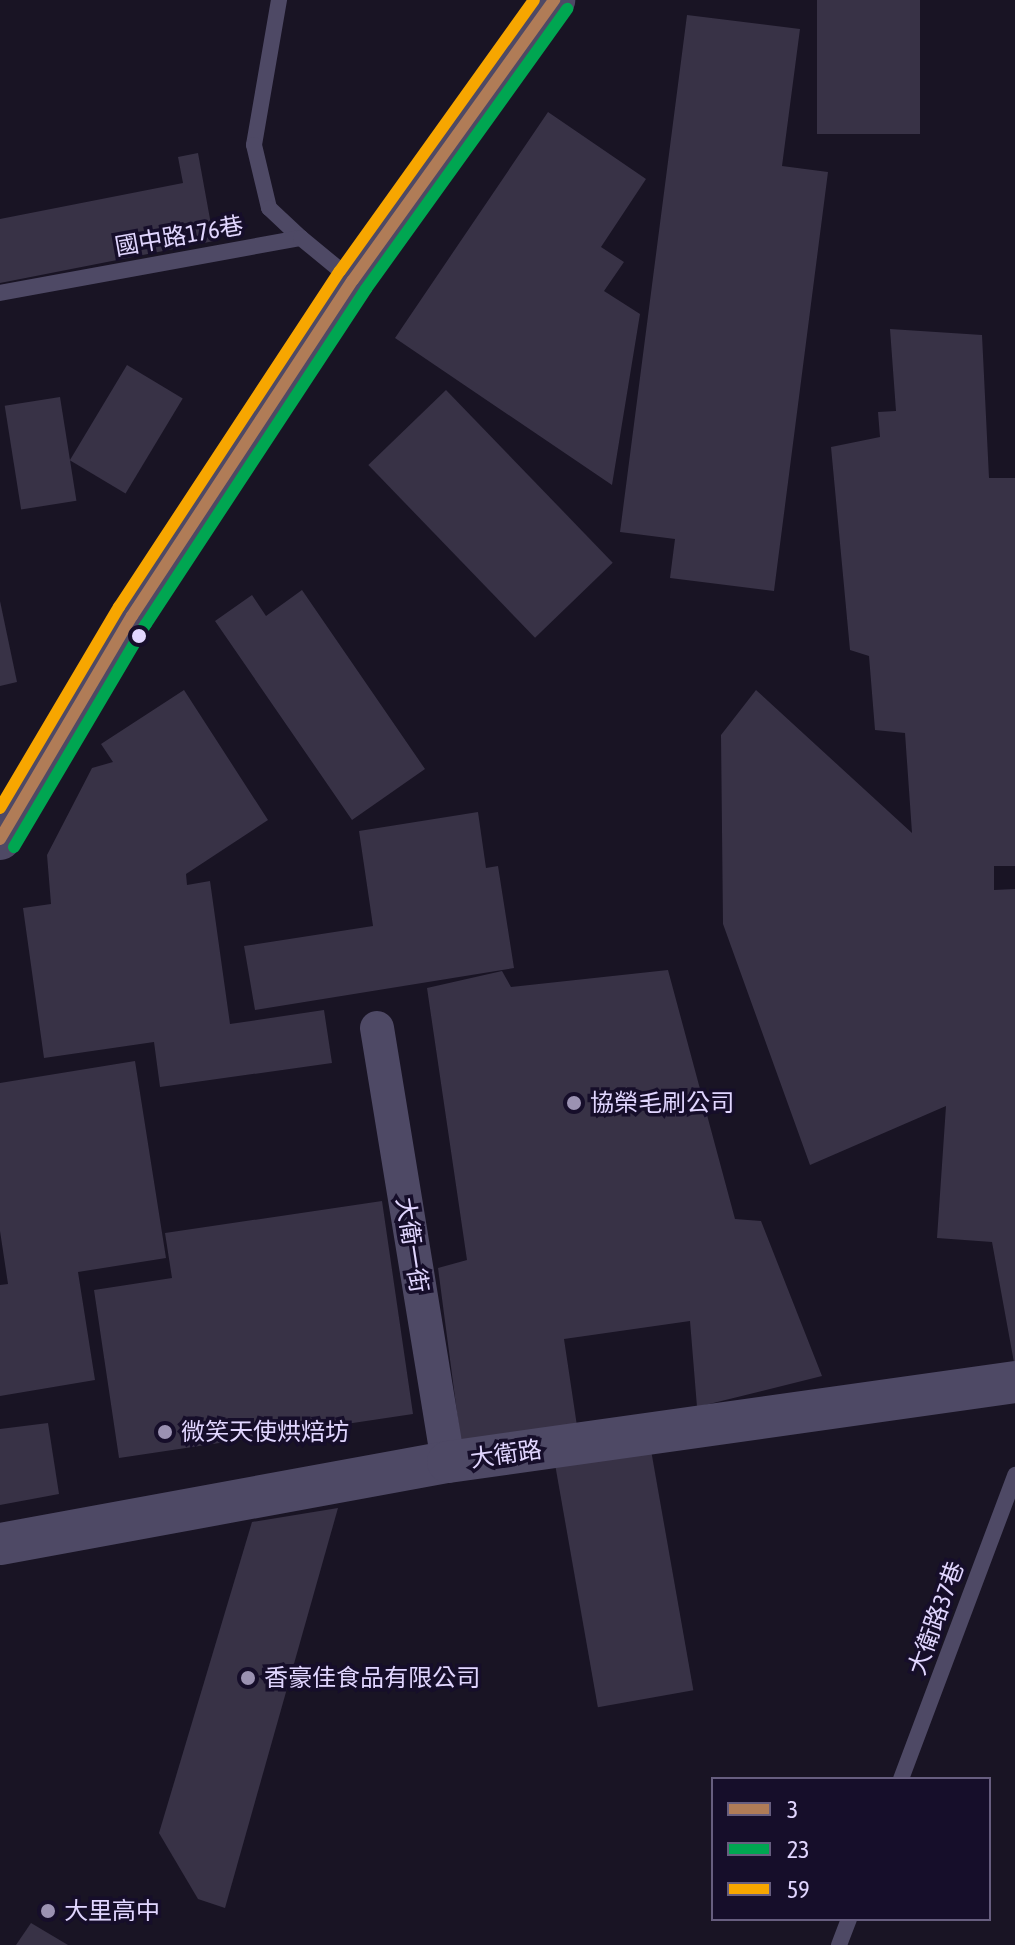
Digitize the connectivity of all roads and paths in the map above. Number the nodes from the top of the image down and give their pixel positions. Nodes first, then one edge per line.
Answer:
1 (279, 0) edge
2 (554, 0) edge
3 (301, 238) junction
4 (353, 280) junction
5 (0, 293) edge
6 (0, 839) edge
7 (377, 1028) dead end
8 (1015, 1382) edge
9 (448, 1462) junction
10 (1015, 1475) edge
11 (0, 1544) edge
12 (902, 1777) edge
13 (848, 1921) edge
14 (839, 1945) edge

1 - 3 lane
2 - 4 street
3 - 4 lane
3 - 5 lane, 國中路176巷
4 - 6 street
7 - 9 street, 大衛一街
8 - 9 street, 大衛路
9 - 11 street, 大衛路
10 - 12 lane, 大衛路37巷
13 - 14 lane

